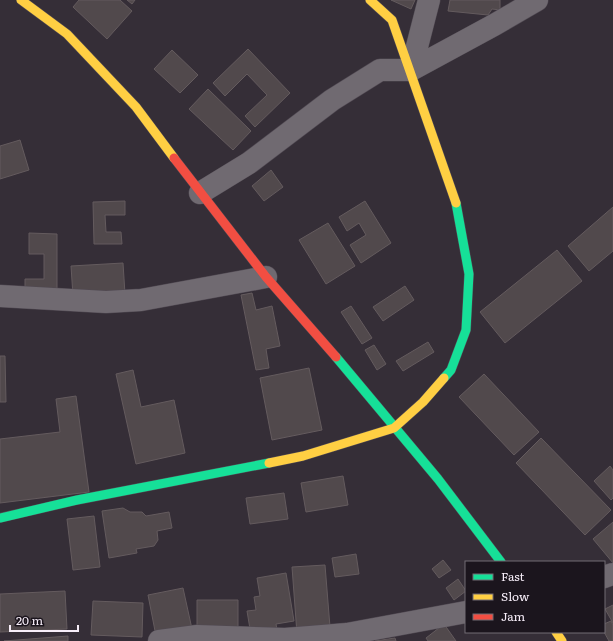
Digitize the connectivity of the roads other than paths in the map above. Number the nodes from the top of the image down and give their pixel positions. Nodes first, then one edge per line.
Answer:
1 (22, 0) edge
2 (370, 0) edge
3 (429, 0) edge
4 (537, 0) edge
5 (411, 70) junction
6 (200, 193) junction
7 (266, 277) junction
8 (0, 296) edge
9 (394, 428) junction
10 (0, 518) edge
11 (500, 561) edge
12 (465, 612) edge
13 (409, 632) edge
14 (159, 641) edge

1 - 6 street
2 - 5 street
3 - 5 street
4 - 5 street
5 - 6 street
5 - 9 street
6 - 7 street
7 - 8 street
7 - 9 street
9 - 10 street
9 - 11 street
12 - 13 street
13 - 14 street

